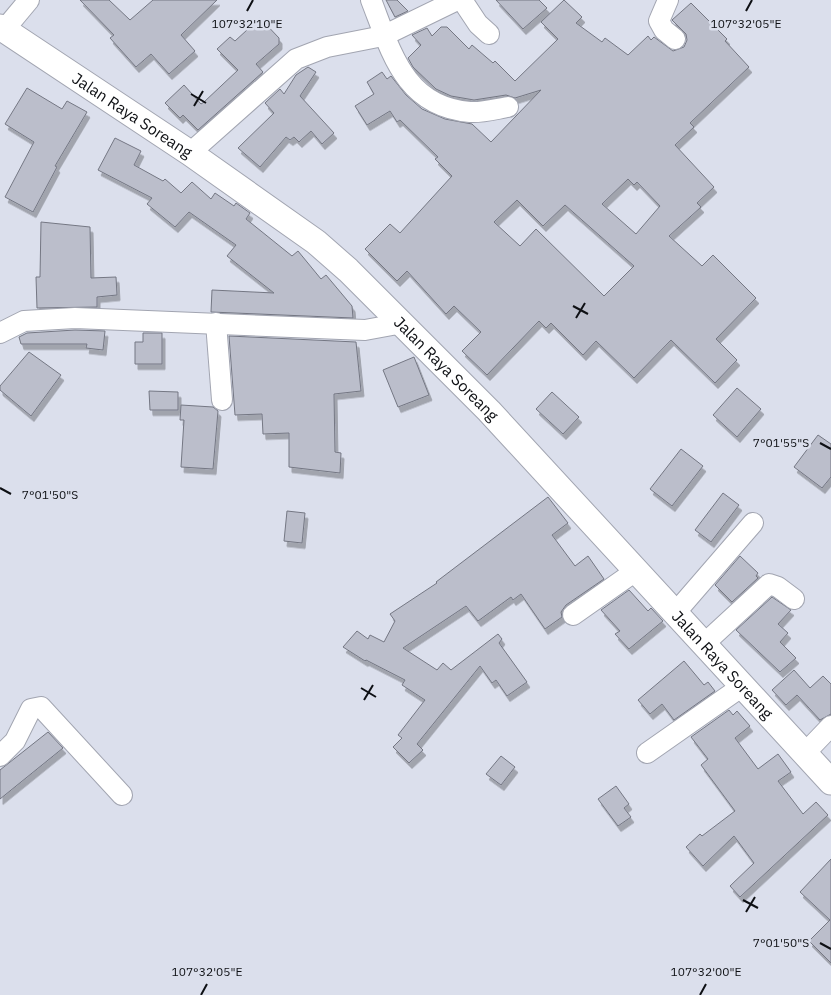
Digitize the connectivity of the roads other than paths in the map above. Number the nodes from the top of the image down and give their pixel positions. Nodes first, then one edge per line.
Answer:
1 (29, 0) edge
2 (371, 0) edge
3 (457, 0) edge
4 (462, 0) edge
5 (668, 0) edge
6 (2, 28) edge
7 (489, 34) dead end
8 (383, 36) junction
9 (674, 40) dead end
10 (508, 107) dead end
11 (190, 152) junction
12 (216, 323) junction
13 (403, 323) junction
14 (0, 333) edge
15 (222, 400) dead end
16 (753, 523) dead end
17 (637, 570) junction
18 (794, 599) dead end
19 (676, 612) junction
20 (573, 615) dead end
21 (704, 643) junction
22 (744, 685) junction
23 (831, 726) edge
24 (806, 752) junction
25 (647, 753) dead end
26 (0, 756) edge
27 (831, 782) edge
28 (122, 794) dead end

1 - 6 street
2 - 8 street
3 - 8 street
4 - 7 street
5 - 9 street
6 - 11 main road, Jalan Raya Soreang
8 - 10 street
8 - 11 street
11 - 13 main road, Jalan Raya Soreang
12 - 13 street
12 - 14 street
12 - 15 street
13 - 17 main road, Jalan Raya Soreang
16 - 19 street
17 - 19 main road, Jalan Raya Soreang
17 - 20 street
18 - 21 street
19 - 21 main road, Jalan Raya Soreang
21 - 22 main road, Jalan Raya Soreang
22 - 24 main road, Jalan Raya Soreang
22 - 25 street
23 - 24 street
24 - 27 main road, Jalan Raya Soreang
26 - 28 street

